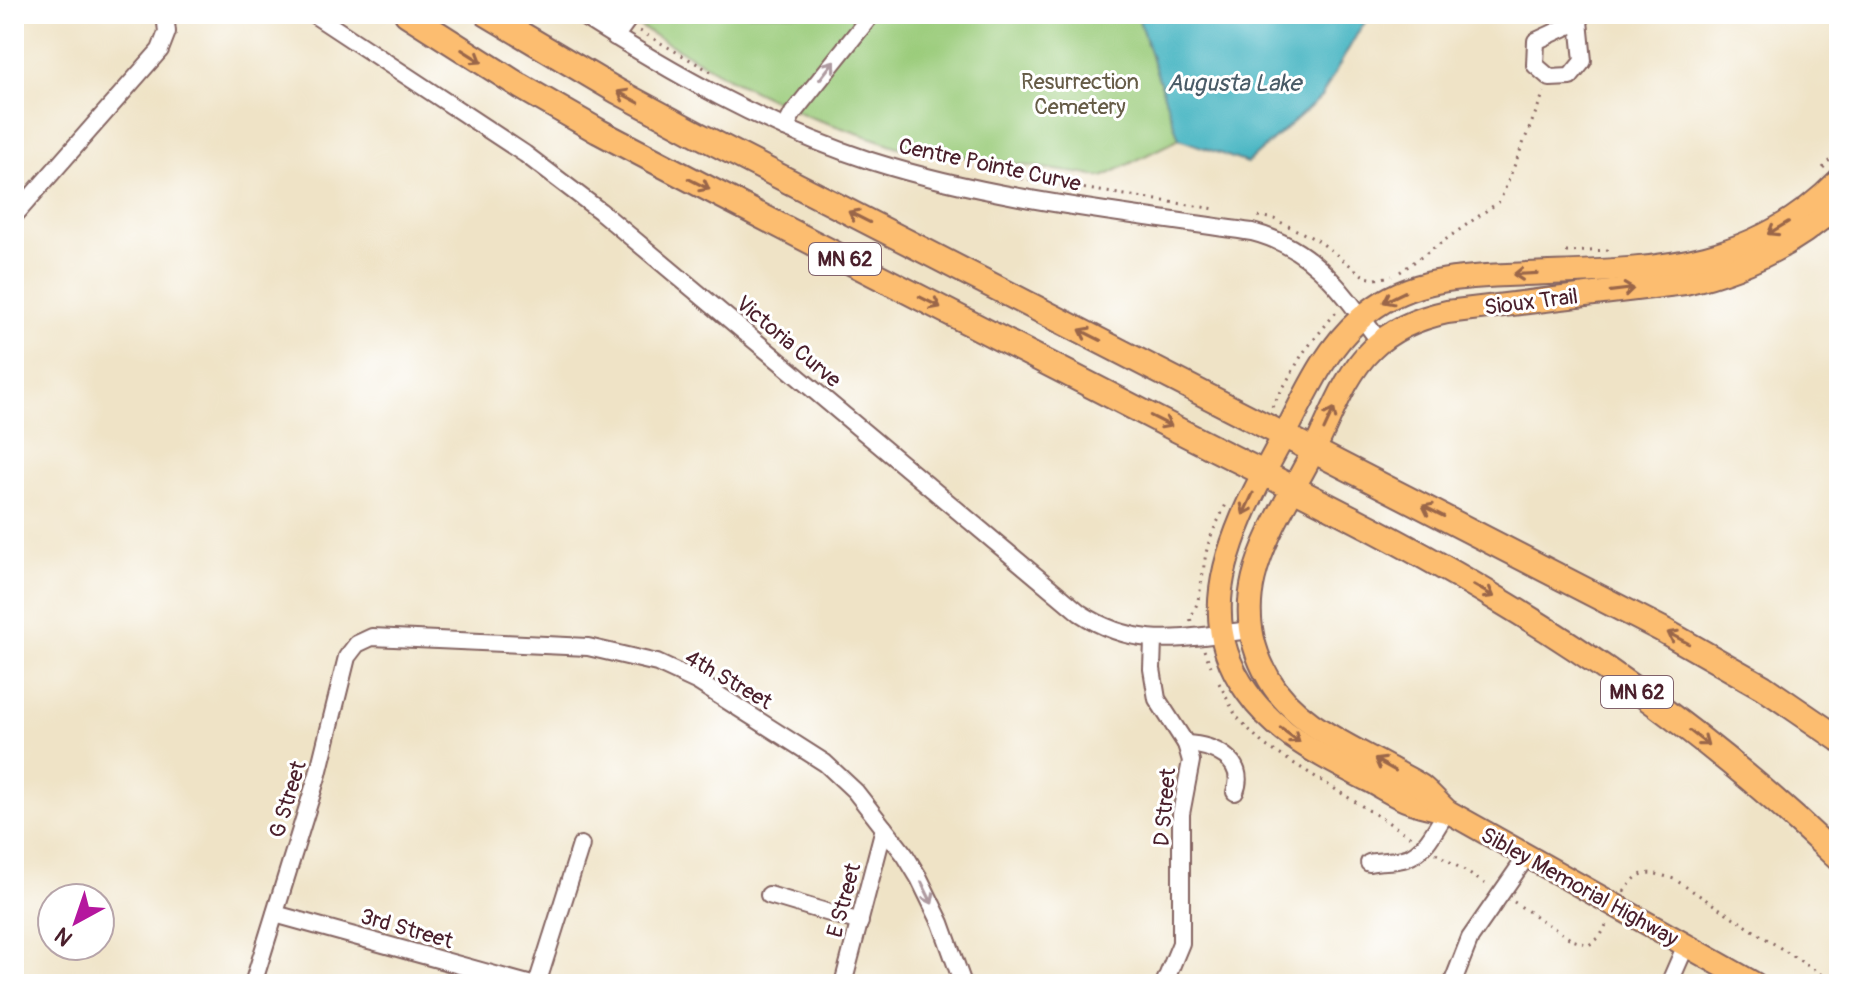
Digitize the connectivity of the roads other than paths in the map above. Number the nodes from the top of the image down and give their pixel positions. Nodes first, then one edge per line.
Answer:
1 (165, 14) edge
2 (313, 14) edge
3 (407, 14) edge
4 (487, 14) edge
5 (579, 14) edge
6 (872, 14) edge
7 (628, 18) edge
8 (1582, 18) edge
9 (615, 37) junction
10 (785, 128) junction
11 (1830, 175) edge
12 (1839, 204) edge
13 (14, 216) edge
14 (1362, 317) junction
15 (1380, 342) junction
16 (1274, 429) junction
17 (1314, 450) junction
18 (1263, 473) junction
19 (1292, 488) junction
20 (1251, 630) junction
21 (1223, 633) junction
22 (372, 637) joint
23 (1153, 640) junction
24 (1839, 739) edge
25 (1186, 744) junction
26 (1235, 792) dead end
27 (1447, 811) junction
28 (884, 828) junction
29 (581, 845) dead end
30 (1527, 856) junction
31 (1839, 859) edge
32 (1369, 863) dead end
33 (769, 895) dead end
34 (275, 914) junction
35 (860, 922) junction
36 (1686, 945) junction
37 (253, 984) edge
38 (528, 984) edge
39 (537, 984) edge
40 (843, 984) edge
41 (963, 984) edge
42 (1164, 984) edge
43 (1452, 984) edge
44 (1669, 984) edge
45 (1755, 984) edge

1 - 13 street
2 - 23 street, Victoria Curve
3 -> 18 highway, MN 62
16 -> 4 highway, MN 62
5 - 9 street, Centre Pointe Curve
10 -> 6 street
7 - 9 street
8 - 8 street
9 - 10 street, Centre Pointe Curve
10 - 14 street, Centre Pointe Curve
11 -> 14 main road, Sioux Trail
15 -> 12 main road, Sioux Trail
14 - 15 street, Centre Pointe Curve
14 - 16 main road, Sioux Trail
17 -> 15 main road, Sioux Trail
16 - 17 highway, MN 62
16 - 18 main road, Sioux Trail
17 - 19 main road, Sioux Trail
24 -> 17 highway, MN 62
18 - 19 highway, MN 62
18 -> 21 main road, Sioux Trail
19 - 20 main road, Sioux Trail
19 -> 31 highway, MN 62
20 - 21 street, Victoria Curve
27 -> 20 main road, Sioux Trail
21 - 23 street, Victoria Curve
21 -> 27 main road, Sioux Trail
22 - 28 street, 4th Street
22 - 34 street, G Street
23 - 25 street, D Street
25 - 26 street
25 - 42 street, D Street
27 - 30 main road, Sibley Memorial Highway
27 - 32 street
28 - 35 street, E Street
28 -> 41 street, 4th Street
29 - 39 street
30 - 36 main road, Sibley Memorial Highway
30 - 43 street
33 - 35 street
34 - 37 street, G Street
34 - 38 street, 3rd Street
35 - 40 street, E Street
36 - 44 street
36 - 45 main road, Sibley Memorial Highway

